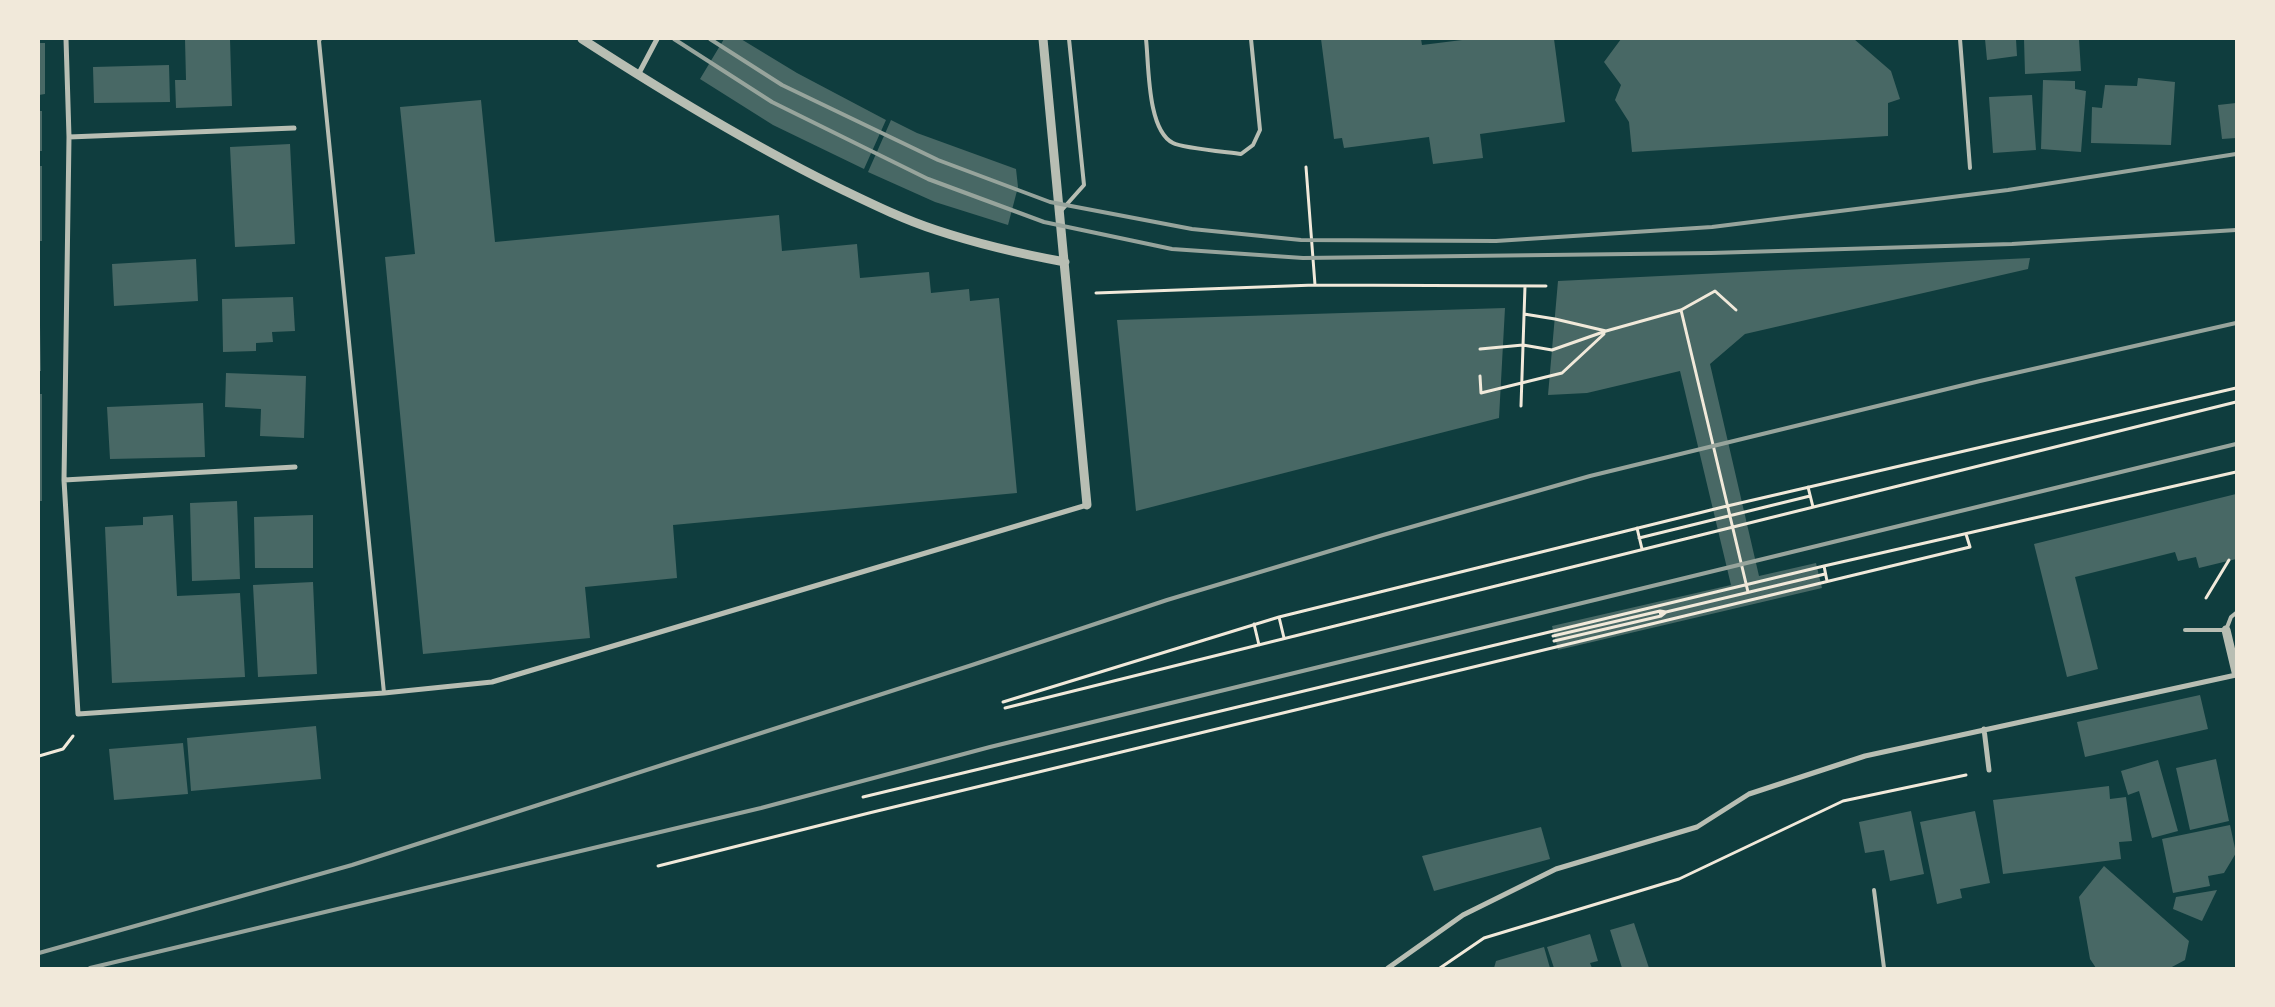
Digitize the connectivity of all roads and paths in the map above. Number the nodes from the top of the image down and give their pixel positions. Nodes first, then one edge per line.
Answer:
1 (66, 39) edge
2 (320, 39) edge
3 (582, 39) edge
4 (657, 39) edge
5 (1043, 39) edge
6 (1069, 39) edge
7 (1146, 39) edge
8 (1251, 39) edge
9 (1960, 39) edge
10 (638, 75) junction
11 (294, 128) dead end
12 (69, 137) junction
13 (1306, 167) dead end
14 (1970, 168) dead end
15 (1060, 212) junction
16 (1065, 262) junction
17 (1315, 286) junction
18 (1525, 286) junction
19 (1546, 286) dead end
20 (1096, 293) dead end
21 (1681, 310) junction
22 (1736, 310) dead end
23 (1524, 314) junction
24 (1606, 331) junction
25 (1523, 345) junction
26 (1480, 349) dead end
27 (1480, 376) dead end
28 (2236, 388) edge
29 (2236, 402) edge
30 (1521, 406) dead end
31 (295, 467) dead end
32 (2236, 472) edge
33 (64, 480) junction
34 (1808, 487) junction
35 (1810, 496) junction
36 (1086, 505) joint
37 (1813, 507) junction
38 (1730, 516) junction
39 (1637, 528) junction
40 (1966, 534) junction
41 (1639, 538) junction
42 (1642, 550) junction
43 (2229, 560) dead end
44 (1824, 566) junction
45 (1825, 574) junction
46 (1827, 582) junction
47 (1748, 592) junction
48 (2206, 598) dead end
49 (1660, 610) junction
50 (1666, 612) junction
51 (2236, 613) edge
52 (1661, 616) junction
53 (1279, 617) junction
54 (1254, 624) junction
55 (2185, 630) dead end
56 (2226, 630) junction
57 (1552, 631) junction
58 (1553, 636) junction
59 (1284, 638) junction
60 (1554, 641) junction
61 (1259, 645) junction
62 (1556, 647) junction
63 (2236, 674) edge
64 (384, 693) junction
65 (1003, 702) dead end
66 (1005, 708) dead end
67 (1984, 730) junction
68 (63, 749) dead end
69 (39, 756) edge
70 (1989, 770) joint
71 (863, 797) dead end
72 (658, 866) dead end
73 (1874, 890) dead end
74 (1388, 968) edge
75 (1440, 968) edge
76 (1884, 968) edge

1 - 12 street
2 - 64 lane
3 - 10 street
4 - 10 street
5 - 15 street
6 - 15 lane
7 - 8 lane
9 - 14 lane
10 - 16 street
11 - 12 street
12 - 33 street
13 - 17 path
15 - 16 street
16 - 36 street
17 - 18 path
17 - 20 path
18 - 19 path
18 - 23 path
21 - 22 path
21 - 24 path
21 - 38 path
23 - 24 path
23 - 25 path
24 - 25 path
24 - 27 path
25 - 26 path
25 - 30 path
28 - 34 path
29 - 37 path
31 - 33 street
32 - 40 path
33 - 64 street
34 - 35 path
34 - 39 path
35 - 37 path
35 - 38 path
36 - 64 street
37 - 42 path
38 - 41 path
38 - 47 path
39 - 41 path
39 - 53 path
40 - 44 path
40 - 46 path
41 - 42 path
42 - 59 path
43 - 48 path
44 - 45 path
44 - 57 path
45 - 46 path
45 - 47 path
46 - 62 path
47 - 50 path
49 - 50 path
49 - 52 path
49 - 58 path
50 - 52 path
51 - 56 lane
52 - 60 path
53 - 54 path
53 - 59 path
54 - 61 path
54 - 65 path
55 - 56 lane
56 - 63 street
57 - 58 path
57 - 71 path
58 - 60 path
59 - 61 path
60 - 62 path
61 - 66 path
62 - 72 path
63 - 67 street
67 - 70 street
67 - 74 street
68 - 69 path
70 - 75 path
73 - 76 lane

